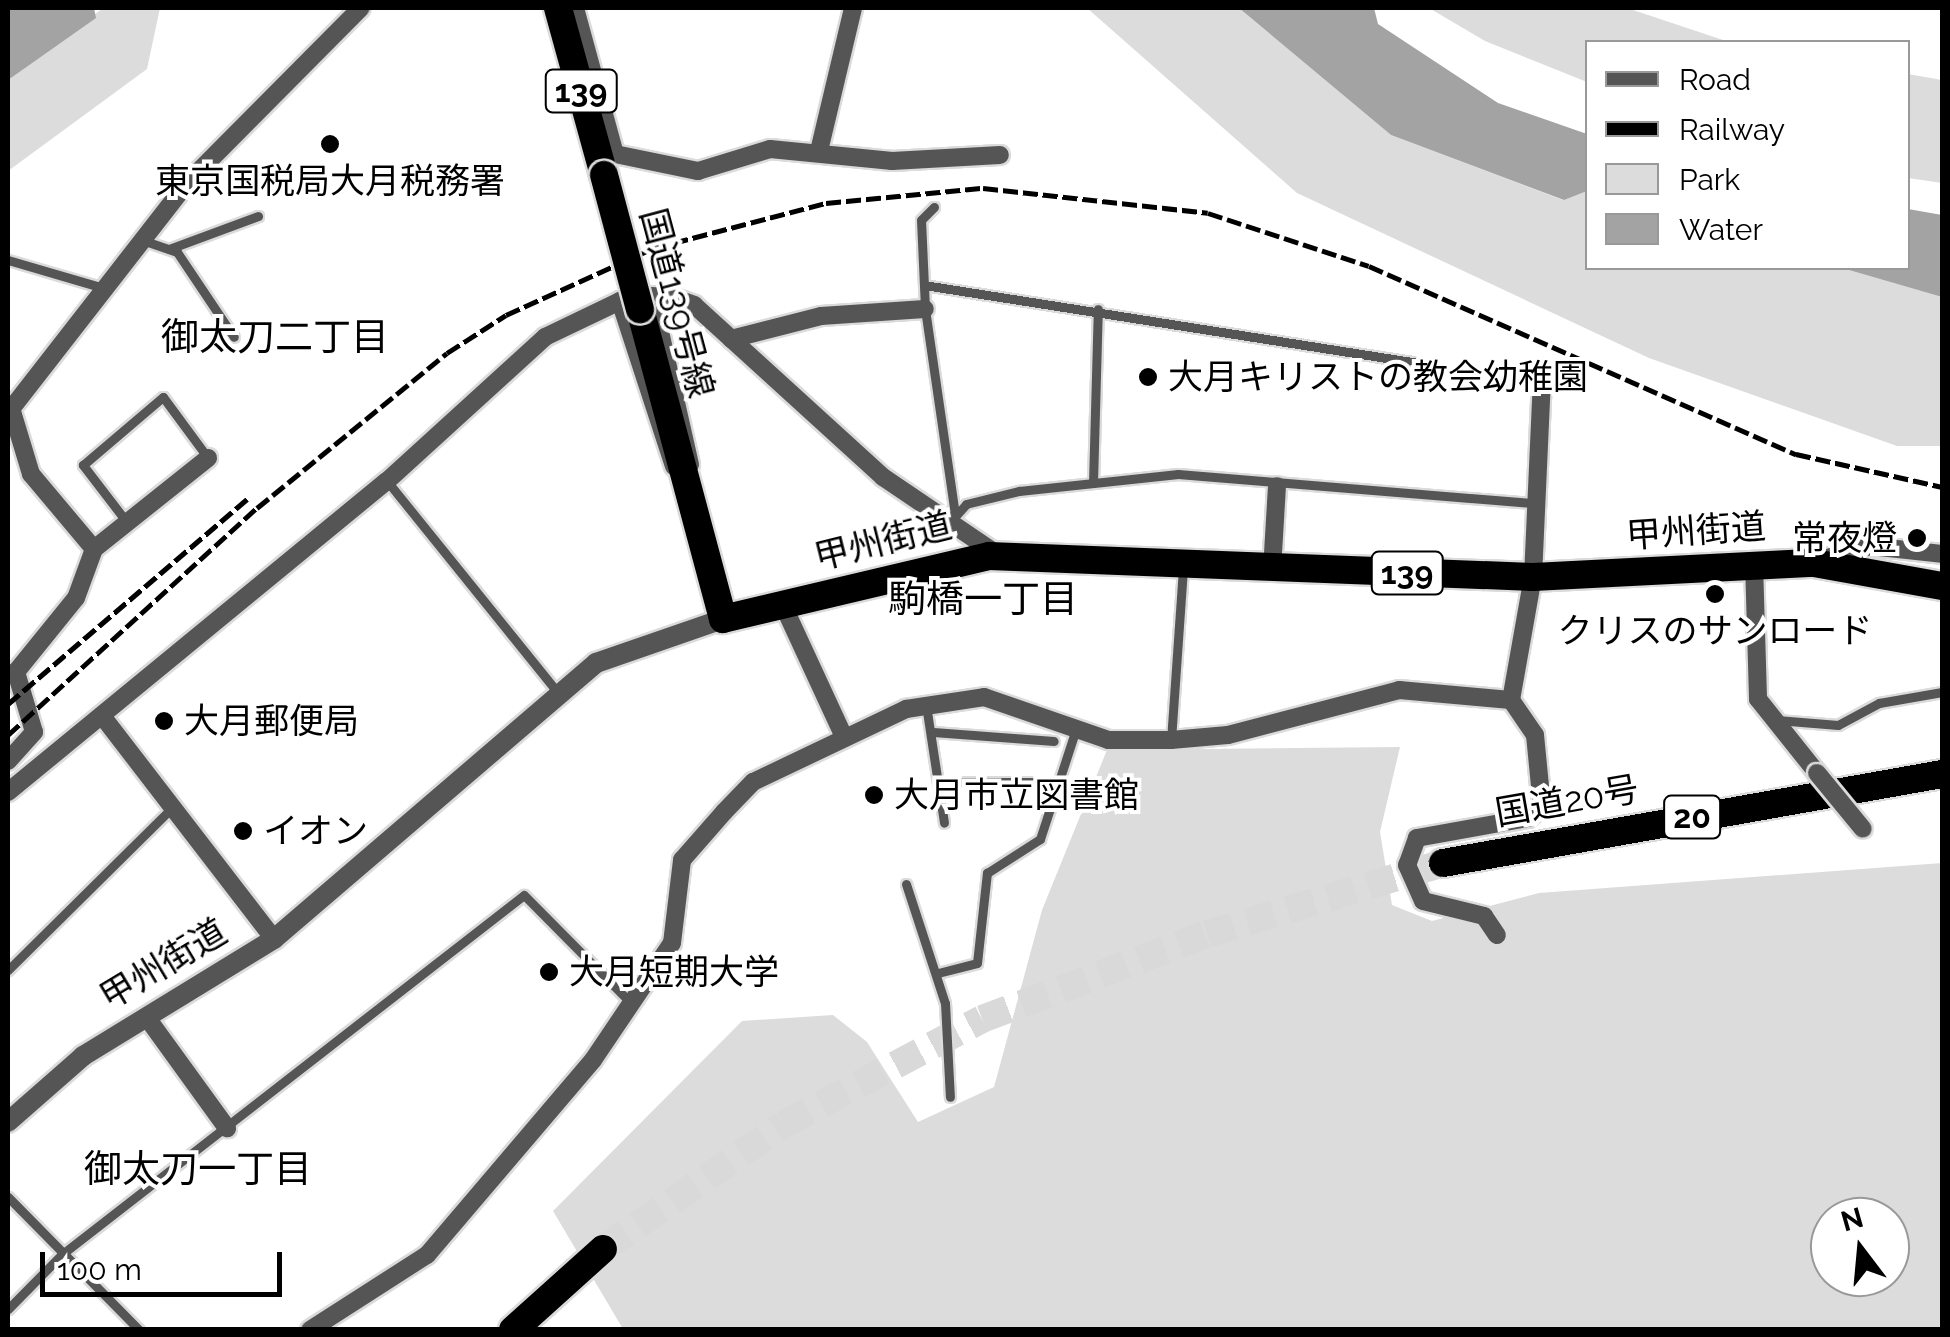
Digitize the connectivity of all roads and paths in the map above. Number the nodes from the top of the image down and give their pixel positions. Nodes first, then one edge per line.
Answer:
1 (361, 8) edge
2 (558, 8) edge
3 (576, 8) edge
4 (853, 8) edge
5 (819, 151) junction
6 (1000, 155) dead end
7 (934, 207) dead end
8 (258, 216) dead end
9 (142, 240) junction
10 (169, 250) junction
11 (8, 260) edge
12 (924, 285) junction
13 (104, 288) junction
14 (637, 302) junction
15 (925, 309) junction
16 (1098, 309) junction
17 (234, 337) dead end
18 (731, 339) junction
19 (1431, 366) dead end
20 (1542, 380) dead end
21 (10, 410) edge
22 (208, 458) joint
23 (387, 481) junction
24 (1093, 483) junction
25 (1277, 486) junction
26 (1532, 503) junction
27 (952, 518) junction
28 (129, 525) junction
29 (94, 549) junction
30 (1942, 554) edge
31 (1000, 556) junction
32 (1814, 562) junction
33 (1754, 563) junction
34 (1183, 565) junction
35 (1272, 570) junction
36 (1533, 576) junction
37 (1942, 586) edge
38 (783, 605) junction
39 (724, 619) junction
40 (1942, 692) edge
41 (559, 694) junction
42 (1511, 700) junction
43 (926, 702) junction
44 (103, 717) junction
45 (1770, 719) junction
46 (1076, 728) junction
47 (933, 732) junction
48 (844, 737) junction
49 (1054, 740) dead end
50 (1170, 740) junction
51 (8, 761) edge
52 (1942, 774) edge
53 (942, 782) junction
54 (1046, 782) dead end
55 (8, 792) edge
56 (174, 806) junction
57 (944, 823) dead end
58 (1863, 830) dead end
59 (1442, 862) tunnel mouth
60 (906, 884) dead end
61 (1497, 936) dead end
62 (274, 938) junction
63 (8, 970) edge
64 (938, 973) junction
65 (632, 1004) junction
66 (148, 1018) junction
67 (950, 1097) dead end
68 (10, 1114) edge
69 (227, 1128) junction
70 (8, 1197) edge
71 (603, 1249) tunnel mouth
72 (61, 1254) junction
73 (8, 1309) edge
74 (139, 1330) edge
75 (310, 1330) edge
76 (514, 1330) edge

1 - 9 street
2 - 14 highway, 国道139号線 / 139, bridge
3 - 5 street
4 - 5 street
5 - 6 street
7 - 12 lane
8 - 10 lane
9 - 10 lane
9 - 13 street
10 - 17 lane
11 - 13 lane
12 - 15 lane
12 - 16 lane
13 - 21 street
14 - 18 street
14 - 23 street
14 - 39 highway, 国道139号線 / 139
15 - 18 street
15 - 27 lane
16 - 19 lane
16 - 24 lane
18 - 27 street
20 - 26 street
21 - 29 street
22 - 28 street
22 - 28 lane
23 - 41 lane
23 - 44 street
24 - 25 lane
24 - 27 lane
25 - 26 lane
25 - 35 street
26 - 36 street
27 - 31 street
28 - 29 street
29 - 51 street
30 - 32 street
31 - 34 highway, 甲州街道 / 139
31 - 38 highway, 甲州街道 / 139
32 - 33 highway, 甲州街道 / 139
32 - 37 highway, 甲州街道 / 139
33 - 36 highway, 甲州街道 / 139
33 - 45 street
34 - 35 highway, 甲州街道 / 139
34 - 50 lane
35 - 36 highway, 甲州街道 / 139
36 - 42 street
38 - 39 highway, 甲州街道 / 139
38 - 48 street
39 - 41 street, 甲州街道
40 - 45 lane
41 - 62 street, 甲州街道
42 - 50 street
42 - 61 street
43 - 46 street
43 - 47 lane
43 - 48 street
44 - 55 street
44 - 56 street
45 - 58 street, bridge
46 - 50 street
46 - 64 lane
47 - 49 lane
47 - 53 lane
48 - 65 street
52 - 59 highway, 国道20号 / 20
53 - 54 lane
53 - 57 lane
56 - 62 street
56 - 63 lane
60 - 64 lane
62 - 66 street, 甲州街道
64 - 67 lane
65 - 69 lane
65 - 75 street
66 - 68 street, 甲州街道
66 - 69 street
69 - 72 lane
70 - 72 lane
71 - 76 highway
72 - 73 lane
72 - 74 lane

